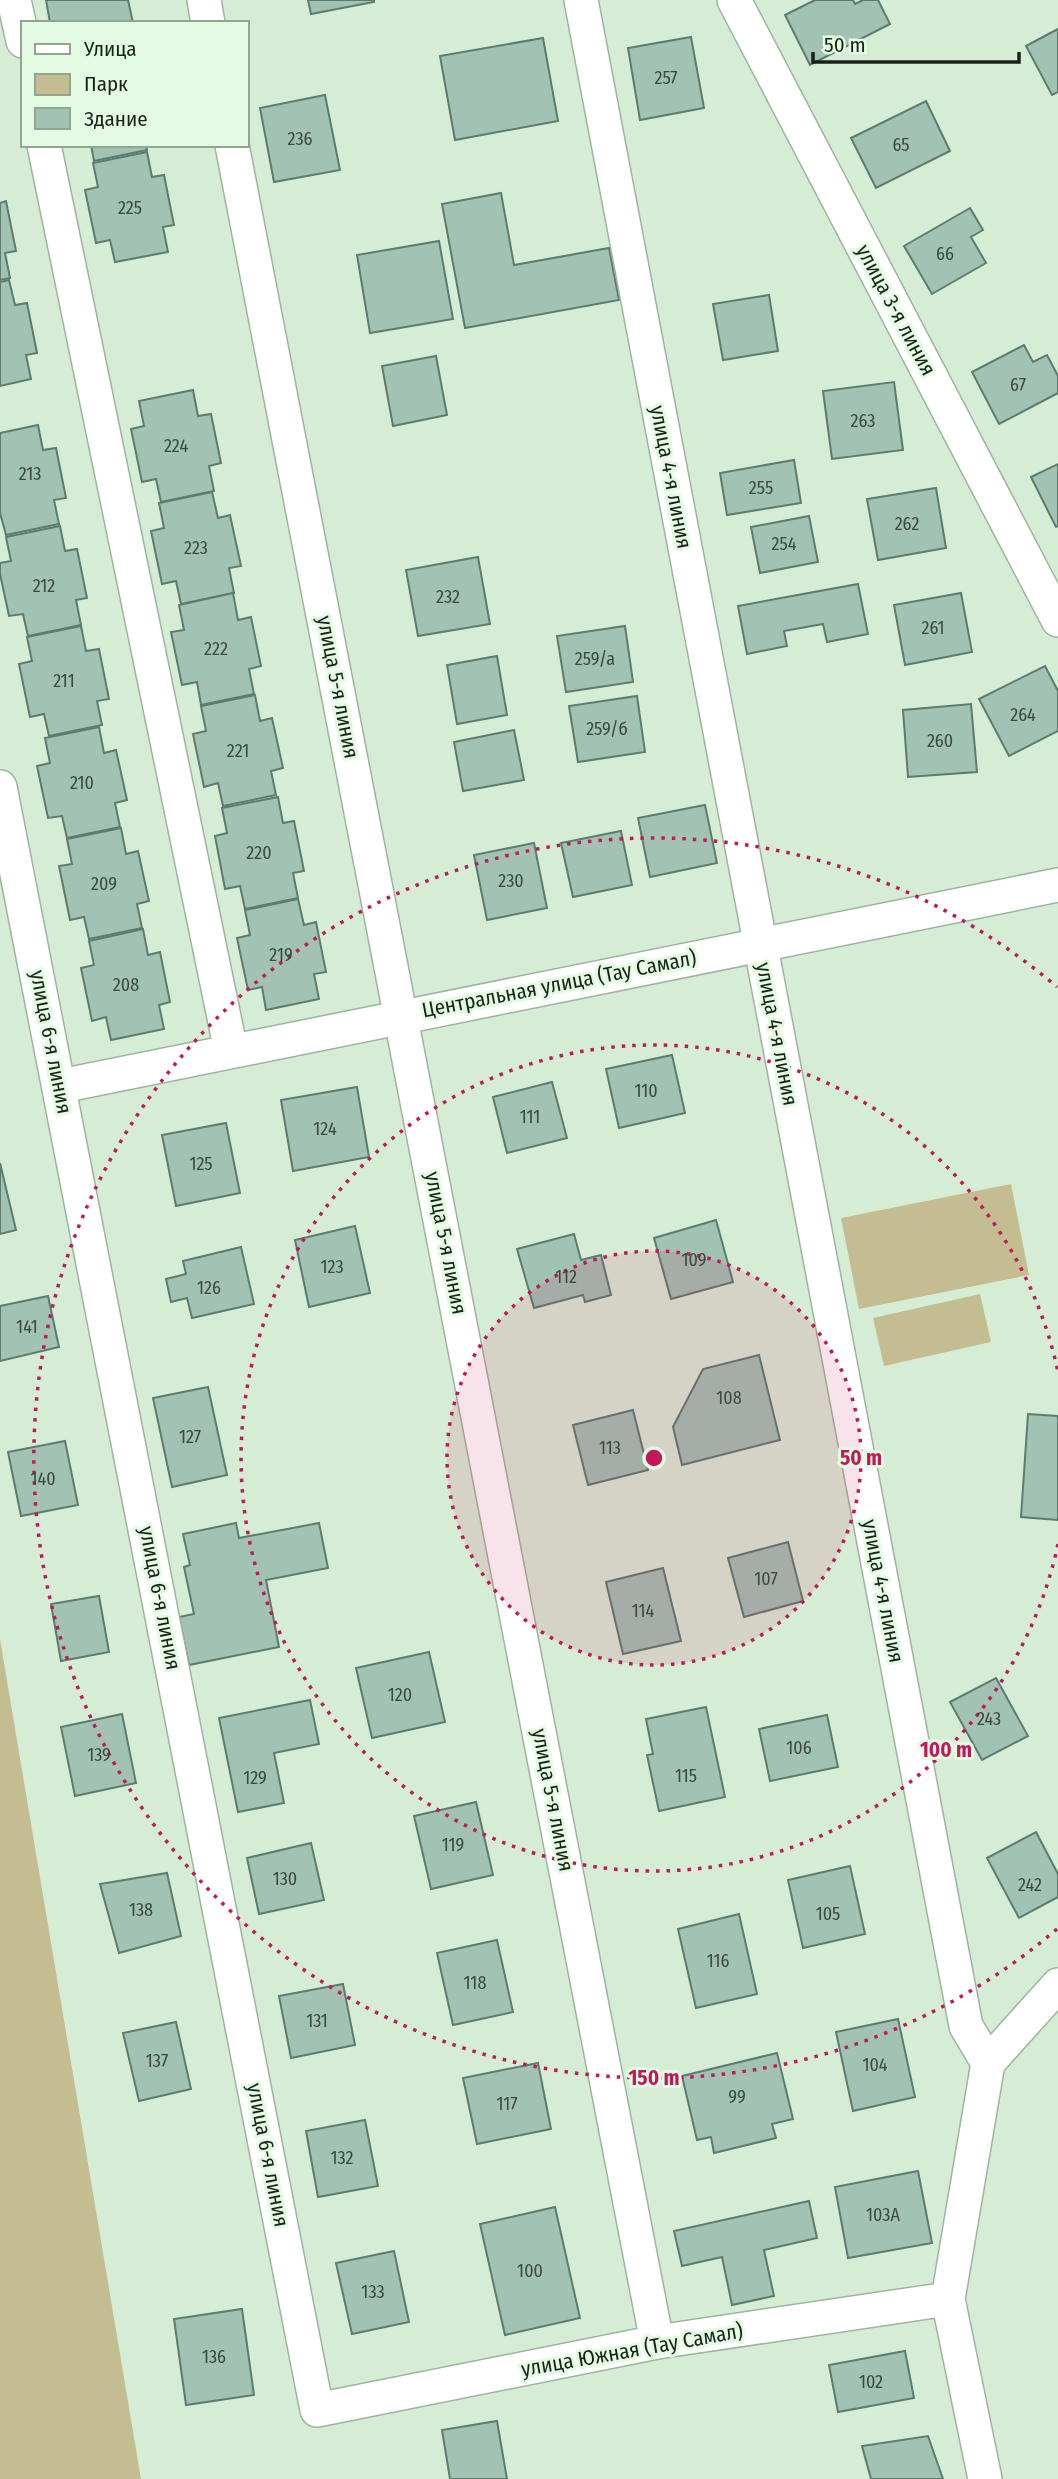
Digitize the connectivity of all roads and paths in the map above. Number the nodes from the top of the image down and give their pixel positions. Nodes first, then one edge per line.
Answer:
1 (14, 0) edge
2 (204, 0) edge
3 (581, 0) edge
4 (734, 0) edge
5 (208, 21) edge
6 (21, 32) edge
7 (44, 147) edge
8 (232, 147) edge
9 (1058, 620) edge
10 (0, 787) edge
11 (1058, 886) edge
12 (760, 944) junction
13 (402, 1016) junction
14 (231, 1051) junction
15 (61, 1086) junction
16 (1058, 1985) edge
17 (988, 2063) junction
18 (948, 2298) junction
19 (657, 2342) junction
20 (317, 2410) joint
21 (985, 2479) edge

1 - 6 street
2 - 5 street
3 - 12 street, улица 4-я линия
4 - 9 street, улица 3-я линия
7 - 14 street
8 - 13 street, улица 5-я линия
10 - 15 street, улица 6-я линия
11 - 12 street, Центральная улица (Тау Самал)
12 - 13 street, Центральная улица (Тау Самал)
12 - 17 street, улица 4-я линия
13 - 14 street, Центральная улица (Тау Самал)
13 - 19 street, улица 5-я линия
14 - 15 street, Центральная улица (Тау Самал)
15 - 20 street, улица 6-я линия
16 - 17 street
17 - 18 street
18 - 19 street, улица Южная (Тау Самал)
18 - 21 street
19 - 20 street, улица Южная (Тау Самал)

